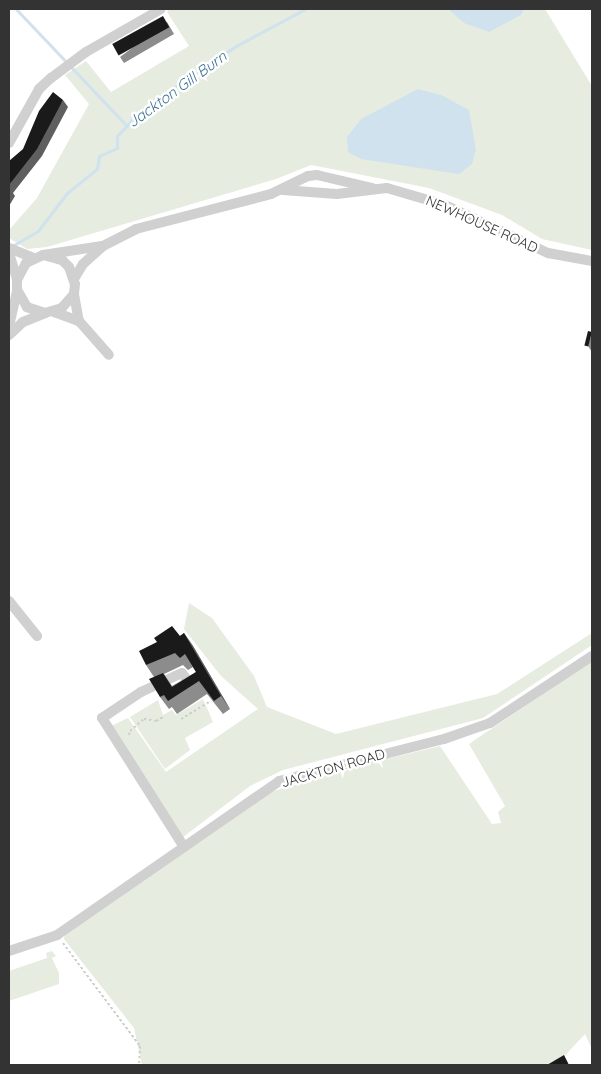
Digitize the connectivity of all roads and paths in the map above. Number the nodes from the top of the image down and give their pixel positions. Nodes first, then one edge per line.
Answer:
1 (160, 9) edge
2 (9, 143) edge
3 (372, 188) junction
4 (283, 190) junction
5 (103, 246) junction
6 (9, 248) edge
7 (9, 253) edge
8 (39, 257) junction
9 (592, 261) edge
10 (74, 278) junction
11 (17, 285) junction
12 (74, 294) junction
13 (49, 313) junction
14 (79, 321) junction
15 (9, 326) edge
16 (9, 335) edge
17 (109, 355) dead end
18 (9, 601) edge
19 (37, 636) dead end
20 (592, 656) edge
21 (192, 687) edge
22 (211, 700) edge
23 (165, 716) dead end
24 (181, 719) dead end
25 (129, 735) dead end
26 (184, 847) junction
27 (57, 935) junction
28 (9, 951) edge
29 (139, 1065) edge

1 - 2 street
3 - 4 street, NEWHOUSE ROAD
3 - 4 street, NEWHOUSE ROAD
3 - 9 street, NEWHOUSE ROAD
4 - 5 street, NEWHOUSE ROAD
5 - 8 street, NEWHOUSE ROAD
5 - 10 street, NEWHOUSE ROAD
6 - 8 street
7 - 11 street
8 - 10 street
8 - 11 street
10 - 12 street
11 - 13 street
11 - 15 street
12 - 13 street
12 - 14 street
13 - 14 street
13 - 16 street
14 - 17 street
18 - 19 street
20 - 26 street, JACKTON ROAD
21 - 26 street
22 - 24 path
23 - 25 path
26 - 27 street, JACKTON ROAD
27 - 28 street, JACKTON ROAD
27 - 29 path

